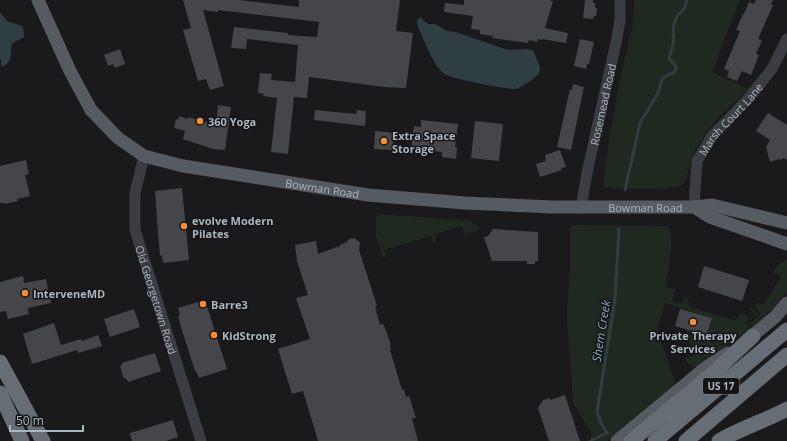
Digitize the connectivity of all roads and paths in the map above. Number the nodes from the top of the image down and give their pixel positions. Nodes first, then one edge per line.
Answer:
1 (38, 0) edge
2 (620, 0) edge
3 (787, 39) edge
4 (144, 156) junction
5 (694, 207) junction
6 (581, 208) junction
7 (787, 223) edge
8 (787, 244) edge
9 (787, 303) edge
10 (787, 330) edge
11 (753, 336) junction
12 (787, 355) edge
13 (0, 362) edge
14 (0, 393) edge
15 (787, 409) edge
16 (22, 441) edge
17 (43, 441) edge
18 (201, 441) edge
19 (617, 441) edge
20 (631, 441) edge
21 (655, 441) edge
22 (686, 441) edge
23 (719, 441) edge

1 - 4 main road, Bowman Road
2 - 6 street, Rosemead Road
3 - 5 street, Marsh Court Lane
4 - 6 main road, Bowman Road
4 - 18 street, Old Georgetown Road
5 - 6 main road, Bowman Road
5 - 7 main road, Bowman Road
5 - 8 main road, Bowman Road
9 - 11 main road
10 - 21 highway, US 17
11 - 19 main road
11 - 20 highway
12 - 22 highway, US 17
13 - 17 highway
14 - 16 highway
15 - 23 highway

